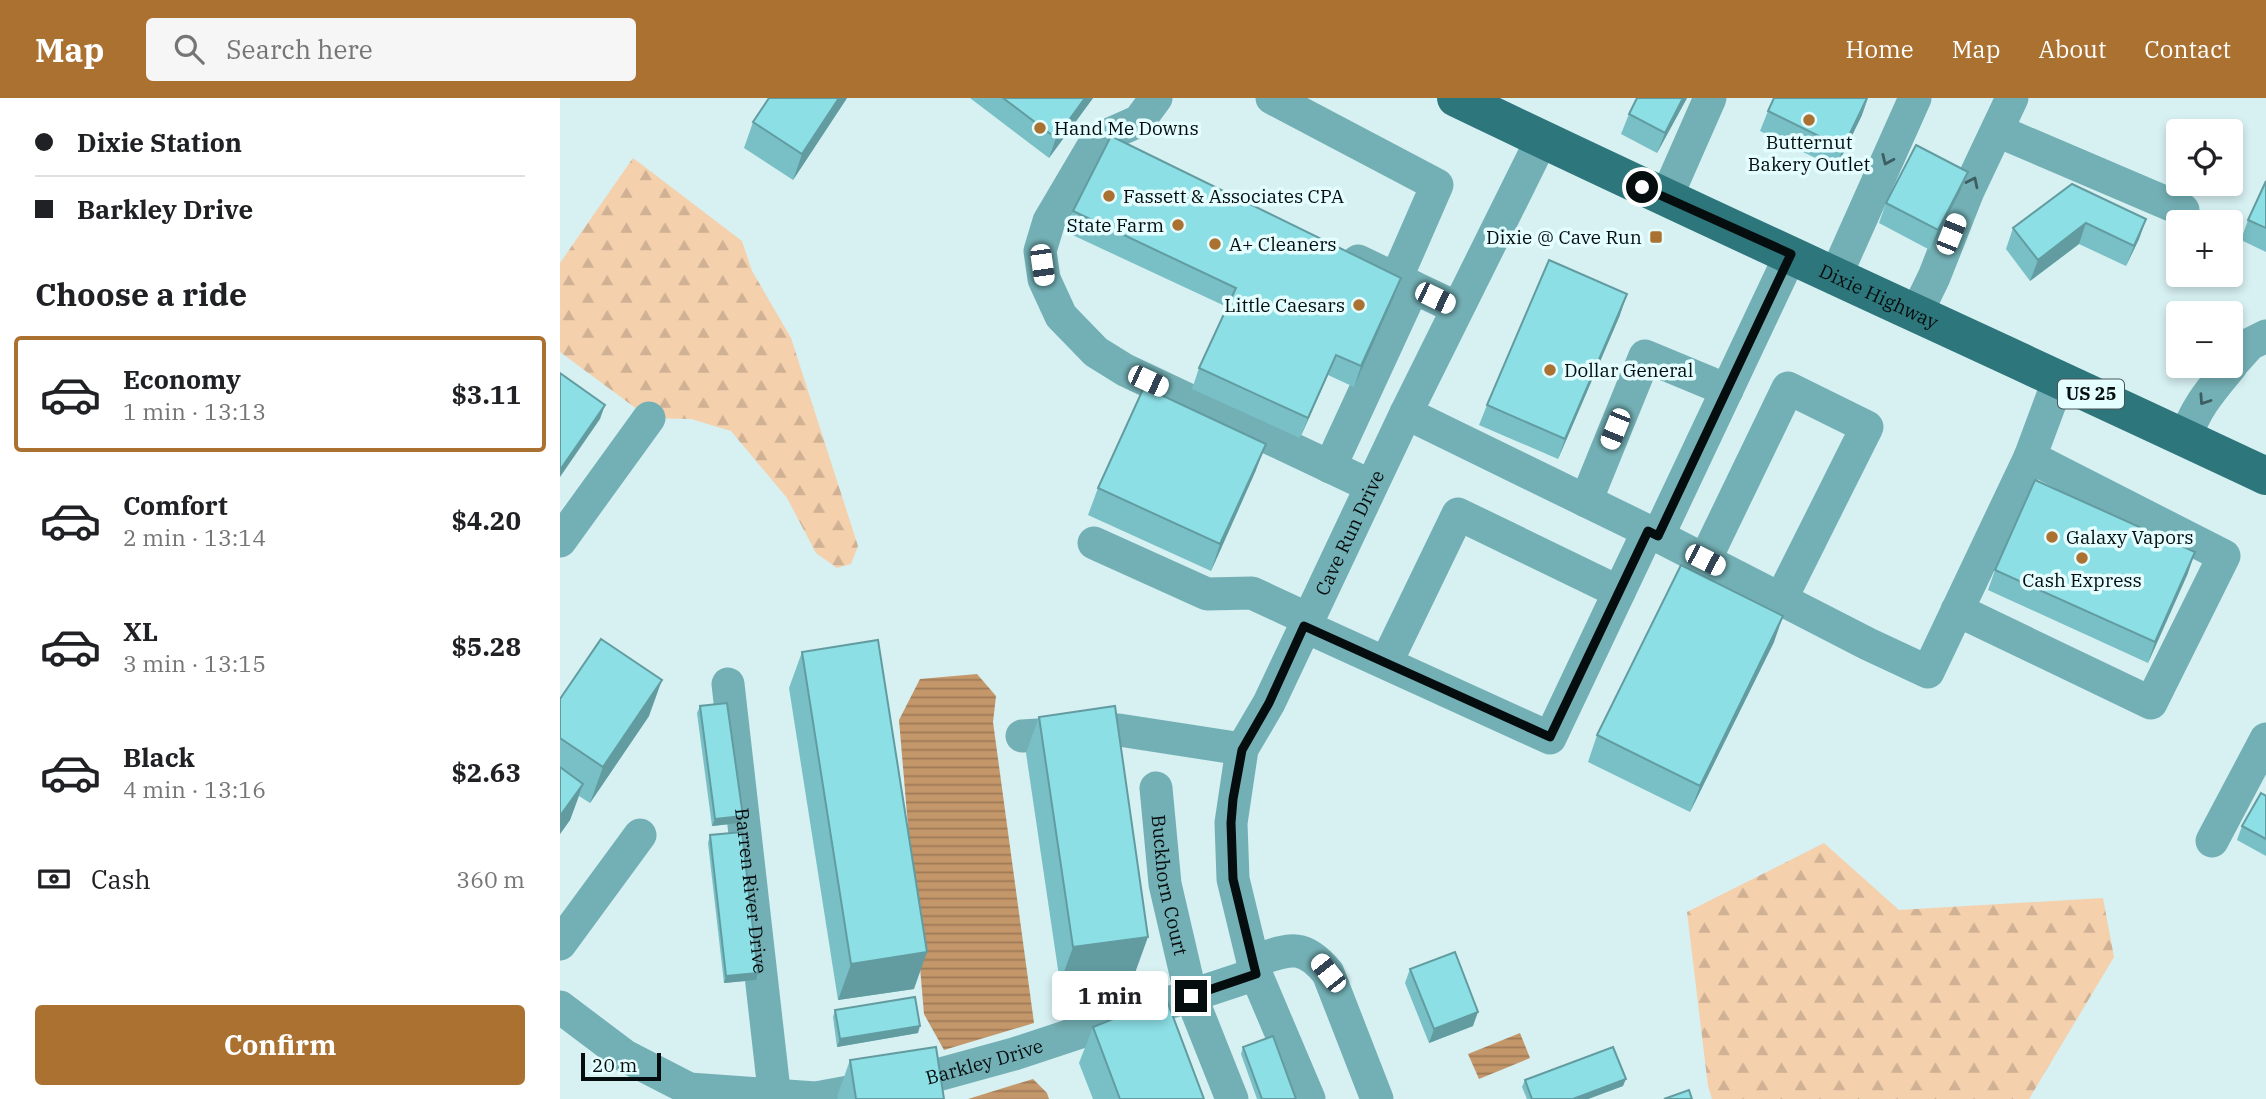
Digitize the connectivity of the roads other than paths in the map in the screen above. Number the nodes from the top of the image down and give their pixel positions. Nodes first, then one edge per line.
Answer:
1 (1156, 98) edge
2 (1272, 98) edge
3 (1710, 98) edge
4 (1915, 98) edge
5 (2012, 98) edge
6 (1460, 99) edge
7 (1998, 131) junction
8 (1110, 135) junction
9 (1542, 139) junction
10 (1144, 154) edge
11 (1666, 198) junction
12 (2183, 210) dead end
13 (1335, 250) edge
14 (1791, 254) junction
15 (1836, 275) junction
16 (1404, 283) junction
17 (1457, 309) junction
18 (1917, 312) junction
19 (2266, 336) edge
20 (2243, 352) edge
21 (2221, 378) edge
22 (2059, 379) junction
23 (1727, 390) junction
24 (1406, 413) junction
25 (649, 418) dead end
26 (2186, 438) junction
27 (2030, 457) junction
28 (1330, 467) junction
29 (2266, 476) edge
30 (1371, 486) junction
31 (1586, 501) junction
32 (1653, 533) junction
33 (560, 541) edge
34 (1094, 542) dead end
35 (1705, 560) junction
36 (1619, 592) junction
37 (1781, 599) junction
38 (1957, 610) junction
39 (1306, 622) junction
40 (1386, 663) junction
41 (728, 684) dead end
42 (1022, 736) dead end
43 (2266, 739) edge
44 (1242, 750) junction
45 (1156, 788) dead end
46 (640, 835) dead end
47 (2212, 841) dead end
48 (560, 944) edge
49 (1254, 968) junction
50 (1191, 996) junction
51 (560, 1007) edge
52 (689, 1094) edge
53 (775, 1097) edge
54 (1232, 1099) edge
55 (1309, 1099) edge
56 (1377, 1099) edge

1 - 8 street
2 - 16 street
3 - 11 street
4 -> 15 street
5 - 7 street
6 - 9 main road, Dixie Highway / US 25
7 - 12 street
18 -> 7 street
8 - 10 street
8 - 28 street
9 - 11 main road, Dixie Highway / US 25
9 - 17 street, Cave Run Drive
11 - 14 main road, Dixie Highway / US 25
13 - 16 street
14 - 15 main road, Dixie Highway / US 25
14 - 23 street
15 - 18 main road, Dixie Highway / US 25
16 - 17 street
16 - 28 street
17 - 24 street, Cave Run Drive
18 - 22 main road, Dixie Highway / US 25
19 - 20 street
21 -> 26 street
22 - 26 main road, Dixie Highway / US 25
22 - 27 street
23 - 31 street
23 - 32 street
24 - 30 street, Cave Run Drive
24 - 31 street
25 - 33 street
26 - 29 main road, Dixie Highway / US 25
27 - 38 street
27 - 38 street
28 - 30 street
30 - 39 street, Cave Run Drive
31 - 32 street
32 - 35 street
32 - 36 street
34 - 39 street
35 - 37 street
35 - 37 street
36 - 40 street
36 - 40 street
37 - 38 street
39 - 40 street
39 - 44 street, Cave Run Drive
41 - 53 street, Barren River Drive
42 - 44 street
43 - 47 street
44 - 49 street, Cave Run Drive
45 - 50 street, Buckhorn Court
46 - 48 street
49 - 50 street, Barkley Drive
49 - 55 street, Cave Run Drive
49 - 56 street, Barkley Drive
50 - 53 street, Barkley Drive
50 - 54 street, Buckhorn Court
51 - 52 street, Barkley Drive
52 - 53 street, Barkley Drive

